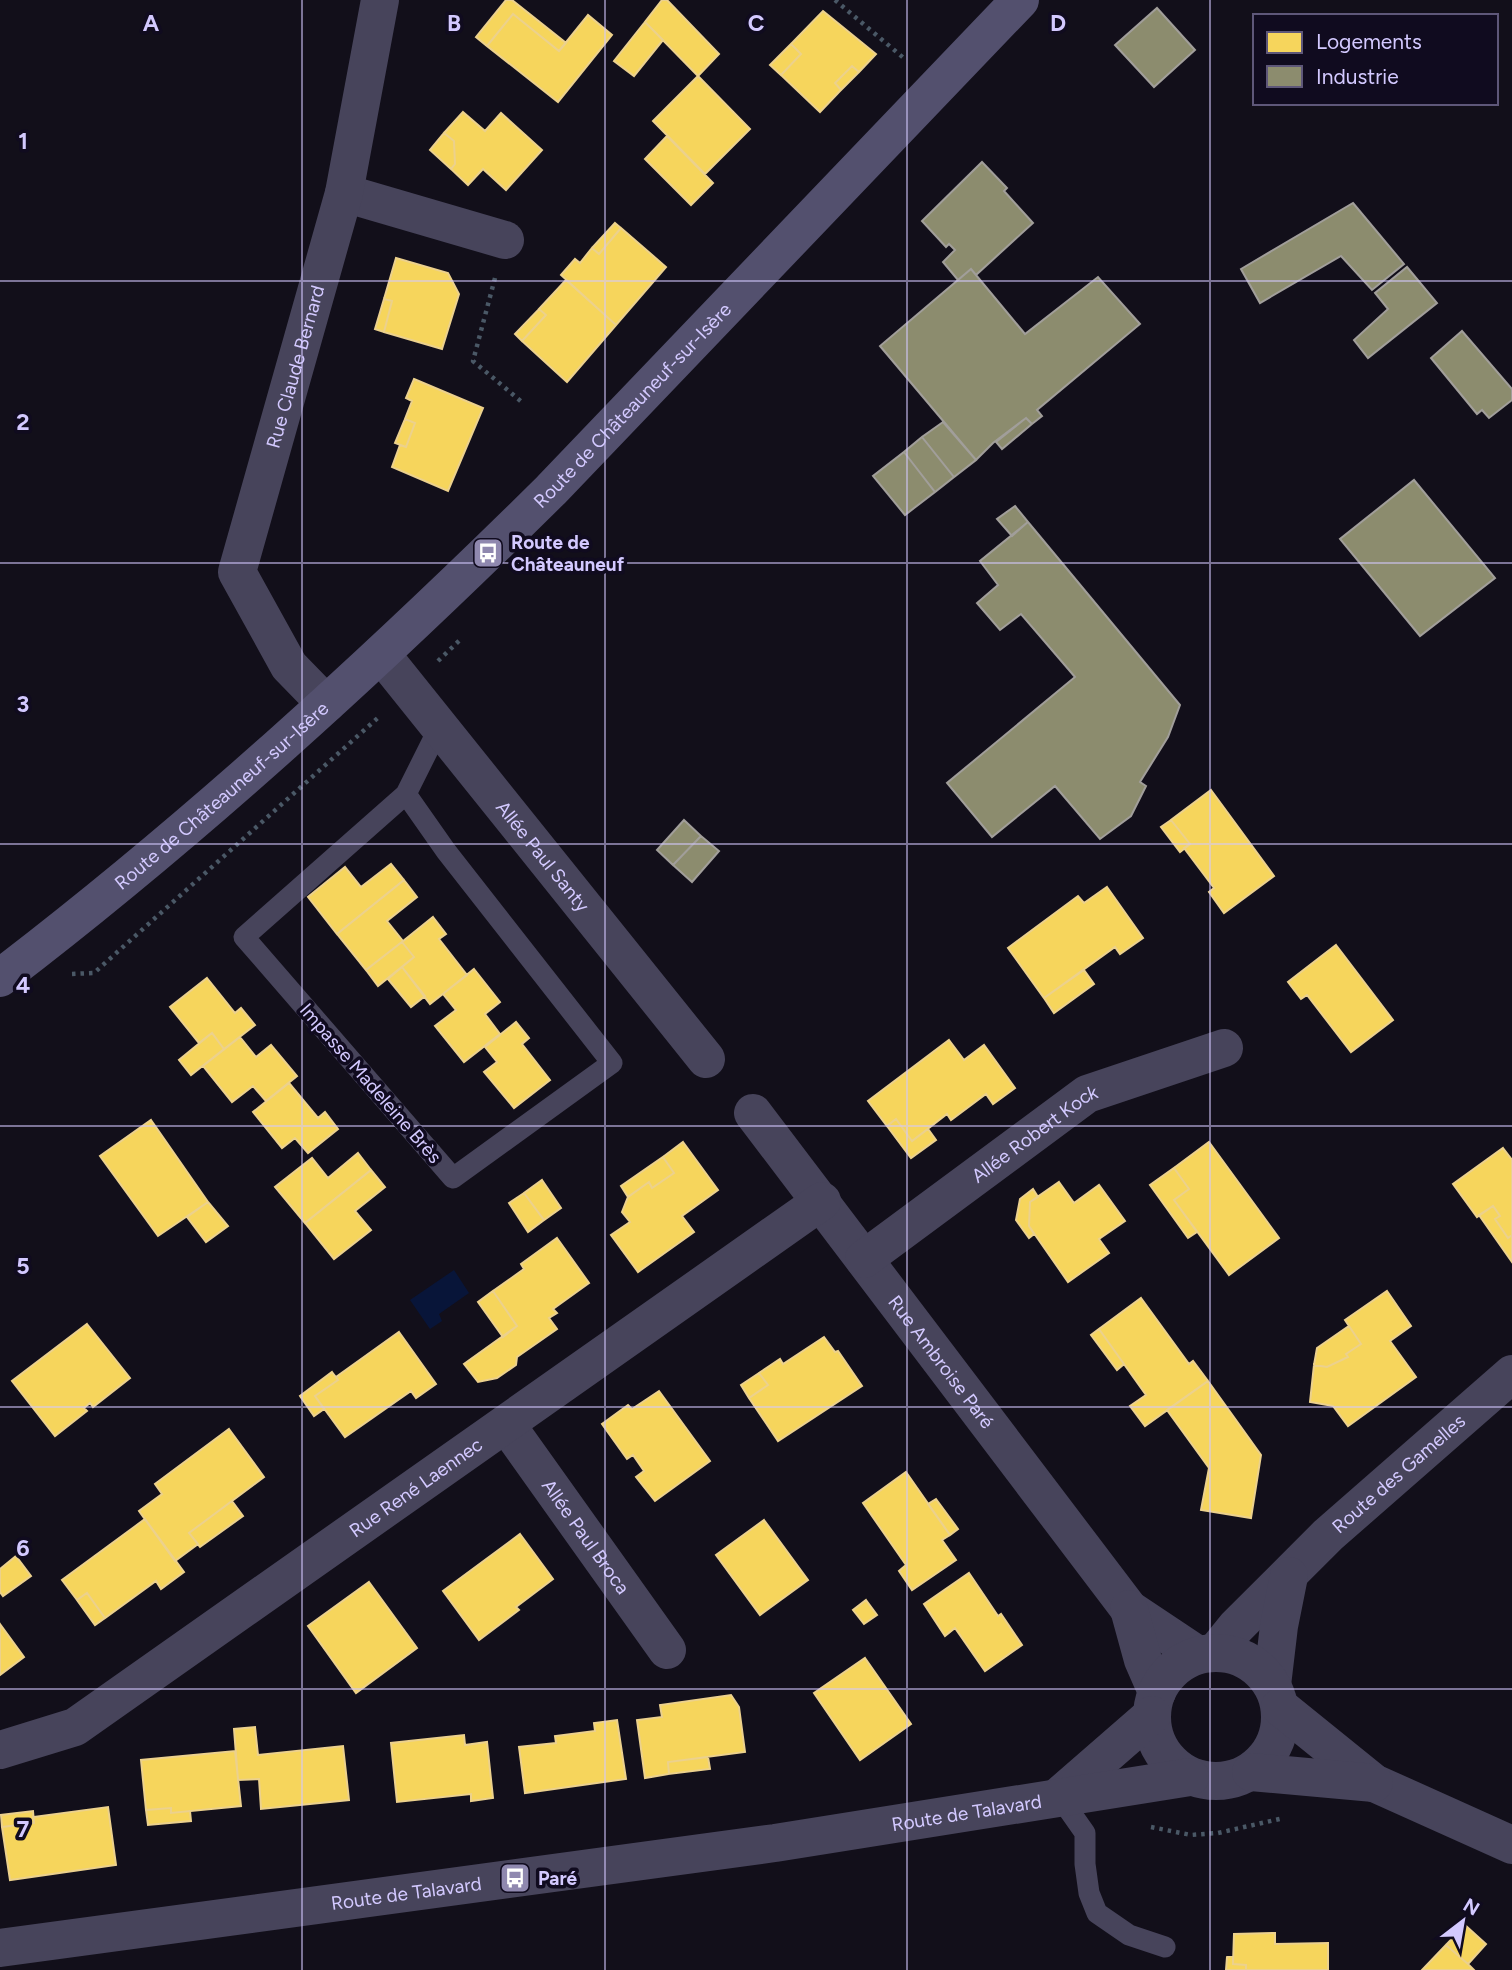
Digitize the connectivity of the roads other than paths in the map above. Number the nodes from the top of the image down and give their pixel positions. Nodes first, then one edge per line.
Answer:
1 (380, 0) edge
2 (1020, 0) edge
3 (344, 193) junction
4 (505, 240) road end
5 (381, 654) junction
6 (326, 704) junction
7 (440, 726) junction
8 (405, 794) junction
9 (0, 978) edge
10 (1224, 1048) dead end
11 (706, 1059) dead end
12 (753, 1113) dead end
13 (822, 1201) junction
14 (864, 1259) junction
15 (1512, 1374) edge
16 (506, 1424) junction
17 (1289, 1576) junction
18 (1129, 1609) junction
19 (667, 1650) dead end
20 (1207, 1654) junction
21 (1276, 1696) junction
22 (1154, 1703) junction
23 (0, 1750) edge
24 (1251, 1772) junction
25 (1190, 1777) junction
26 (1374, 1783) junction
27 (1059, 1796) junction
28 (1512, 1845) edge
29 (1165, 1947) dead end
30 (0, 1948) edge

1 - 3 street, Rue Claude Bernard
2 - 5 main road, Route de Châteauneuf-sur-Isère
3 - 4 street
3 - 6 street, Rue Claude Bernard
5 - 6 main road, Route de Châteauneuf-sur-Isère
5 - 7 street, Allée Paul Santy
6 - 9 main road, Route de Châteauneuf-sur-Isère
7 - 8 lane, Impasse Madeleine Brès
7 - 11 street, Allée Paul Santy
8 - 8 lane, Impasse Madeleine Brès
10 - 14 street, Allée Robert Kock
12 - 13 street, Rue Ambroise Paré
13 - 14 street, Rue Ambroise Paré
13 - 16 street, Rue René Laennec
14 - 18 street, Rue Ambroise Paré
15 - 17 street, Route des Gamelles
16 - 19 street, Allée Paul Broca
16 - 23 street, Rue René Laennec
17 - 20 street, Route des Gamelles
17 - 21 street
18 - 20 street, Rue Ambroise Paré
18 - 22 street, Rue Ambroise Paré
20 - 21 street
20 - 22 street
21 - 24 street
21 - 26 street
22 - 25 street
22 - 27 street, Route de Talavard
24 - 25 street
24 - 26 street
25 - 27 street, Route de Talavard
26 - 28 street
27 - 29 lane
27 - 30 street, Route de Talavard

